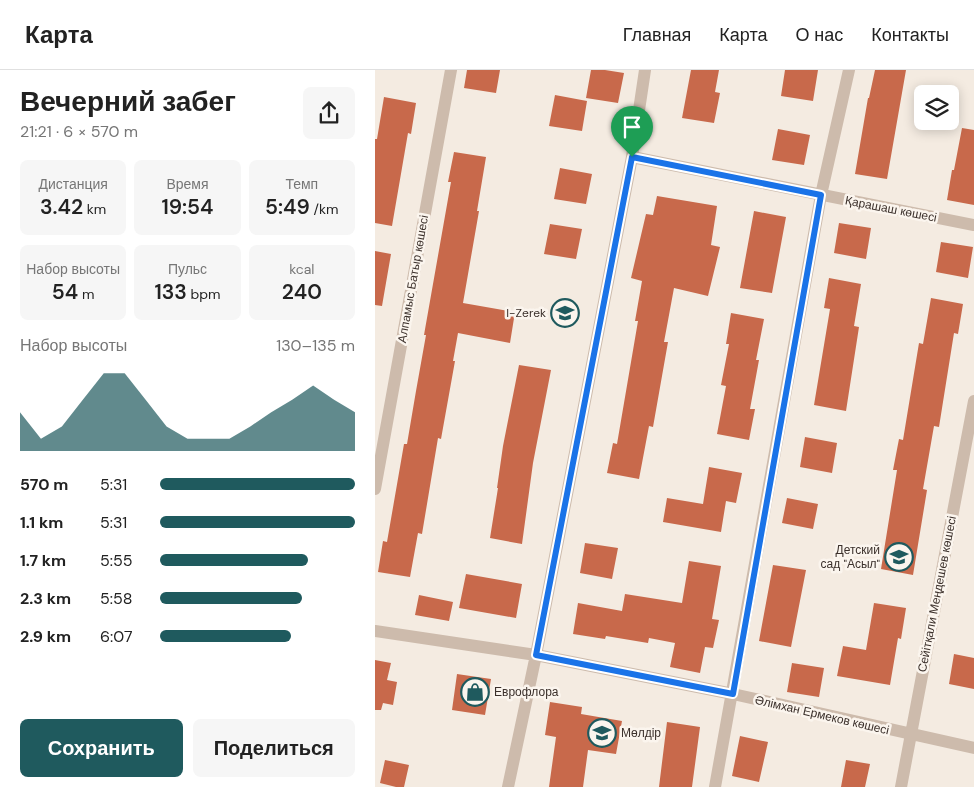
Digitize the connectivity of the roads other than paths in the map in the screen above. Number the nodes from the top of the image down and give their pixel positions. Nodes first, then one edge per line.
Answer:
1 (451, 70) edge
2 (645, 70) edge
3 (849, 70) edge
4 (632, 157) junction
5 (821, 195) junction
6 (974, 225) edge
7 (974, 401) edge
8 (375, 489) edge
9 (375, 631) edge
10 (536, 655) junction
11 (733, 694) junction
12 (911, 734) junction
13 (974, 748) edge
14 (508, 787) edge
15 (715, 787) edge
16 (901, 787) edge

1 - 8 street, Алпамыс Батыр көшесі
2 - 4 street
3 - 5 street
4 - 5 street, Қарашаш көшесі
4 - 10 street
5 - 6 street, Қарашаш көшесі
5 - 11 street
7 - 12 street, Сейітқали Меңдешев көшесі
9 - 10 street, Әлімхан Ермеков көшесі
10 - 11 street, Әлімхан Ермеков көшесі
10 - 14 street
11 - 12 street, Әлімхан Ермеков көшесі
11 - 15 street
12 - 13 street, Әлімхан Ермеков көшесі
12 - 16 street, Сейітқали Меңдешев көшесі

